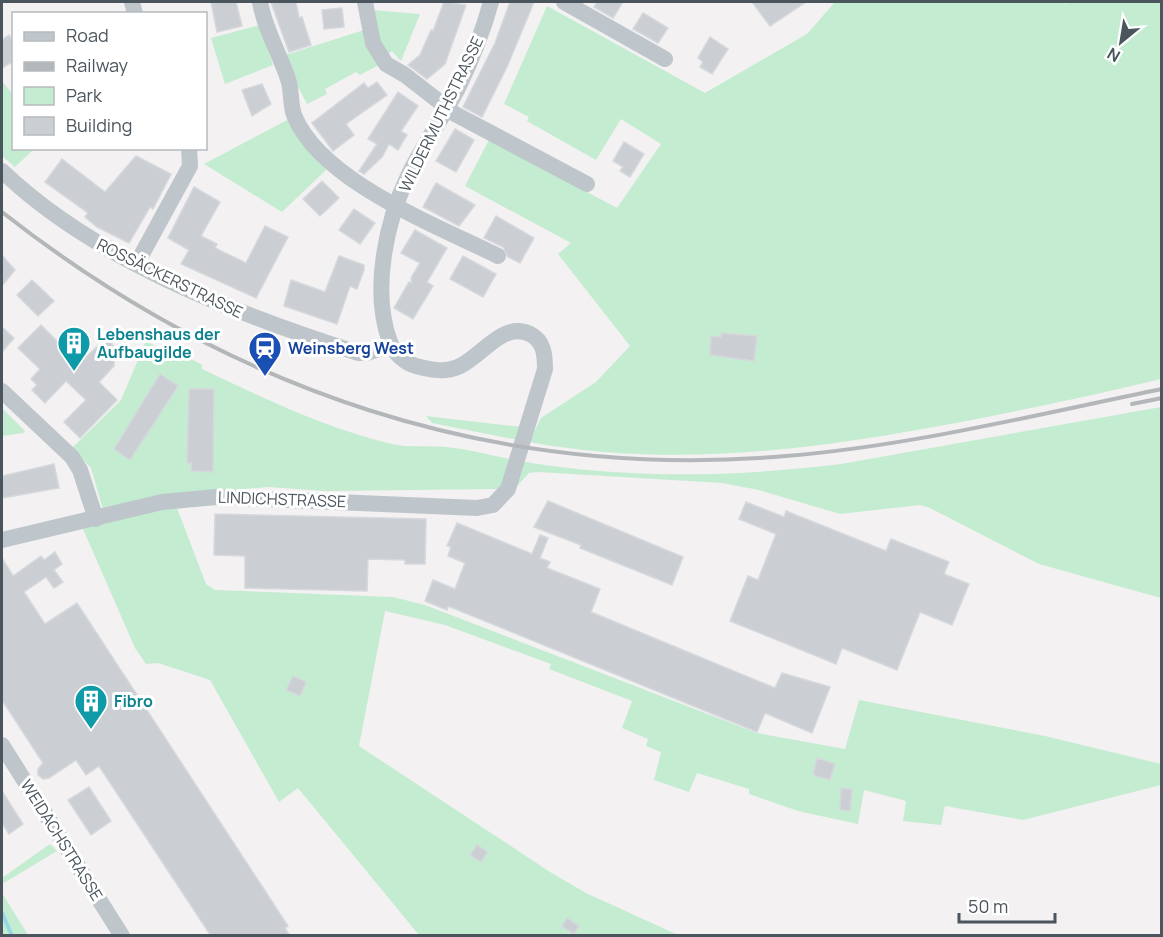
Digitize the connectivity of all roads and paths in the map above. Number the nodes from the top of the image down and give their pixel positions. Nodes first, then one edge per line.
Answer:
1 (260, 2) edge
2 (365, 2) edge
3 (491, 2) edge
4 (564, 2) edge
5 (665, 59) dead end
6 (446, 108) junction
7 (189, 150) edge
8 (2, 171) edge
9 (587, 184) dead end
10 (397, 205) junction
11 (498, 256) dead end
12 (137, 263) junction
13 (391, 345) junction
14 (2, 391) edge
15 (96, 519) junction
16 (2, 540) edge
17 (2, 745) edge
18 (122, 936) edge

1 - 10 street
2 - 6 street
3 - 6 street, WILDERMUTHSTRASSE
4 - 5 street
6 - 9 street
6 - 10 street, WILDERMUTHSTRASSE
7 - 12 street
8 - 12 street, ROSSÄCKERSTRASSE
10 - 11 street
10 - 13 street, WILDERMUTHSTRASSE
12 - 13 street, ROSSÄCKERSTRASSE
13 - 15 street, LINDICHSTRASSE
14 - 15 street
15 - 16 street, LINDICHSTRASSE
17 - 18 street, WEIDACHSTRASSE

